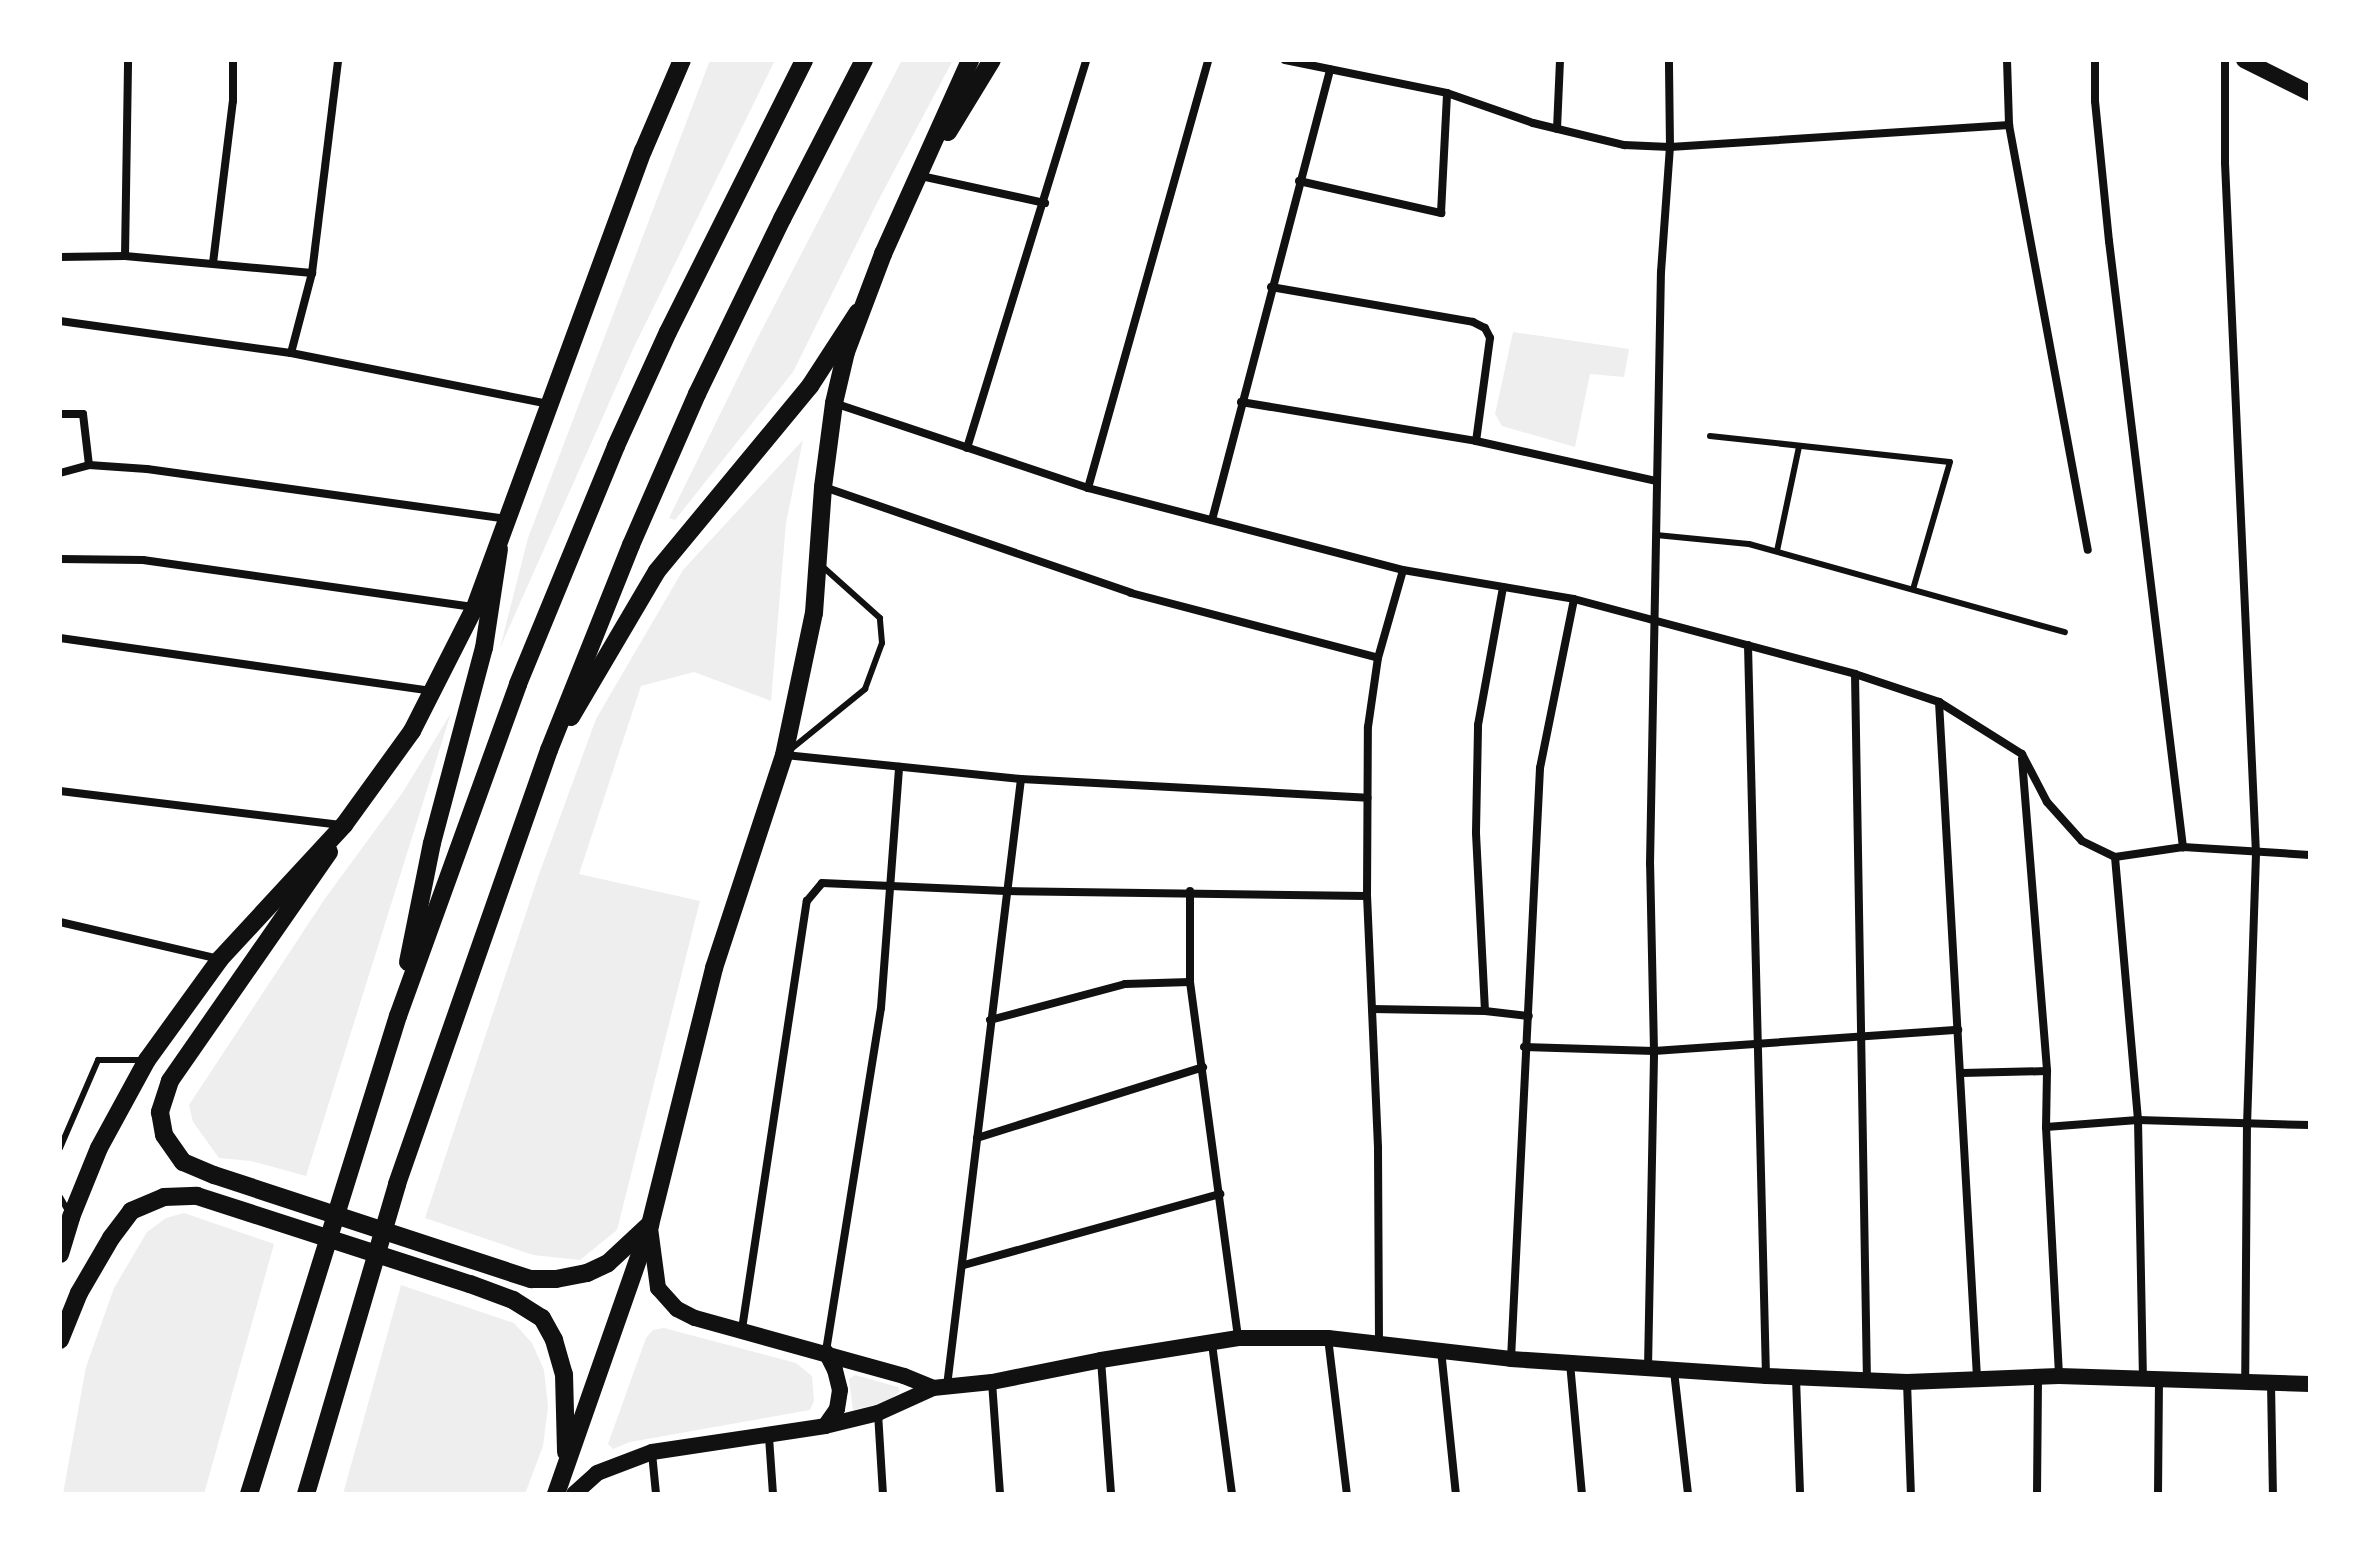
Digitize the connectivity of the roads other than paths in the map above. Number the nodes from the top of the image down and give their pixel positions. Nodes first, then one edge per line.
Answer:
1 (128, 60) edge
2 (233, 60) edge
3 (338, 60) edge
4 (682, 60) edge
5 (804, 60) edge
6 (864, 60) edge
7 (970, 60) edge
8 (992, 60) edge
9 (1086, 60) edge
10 (1208, 60) edge
11 (1285, 60) edge
12 (1560, 60) edge
13 (1669, 60) edge
14 (2007, 60) edge
15 (2095, 60) edge
16 (2225, 60) edge
17 (2244, 60) edge
18 (1330, 69) junction
19 (1447, 93) junction
20 (2310, 93) edge
21 (2009, 125) junction
22 (1557, 129) junction
23 (1670, 147) junction
24 (921, 176) junction
25 (1299, 181) junction
26 (1045, 203) junction
27 (125, 256) junction
28 (60, 257) edge
29 (213, 263) junction
30 (312, 273) junction
31 (1271, 287) junction
32 (858, 312) junction
33 (60, 321) edge
34 (291, 353) junction
35 (1241, 402) junction
36 (834, 403) junction
37 (549, 405) junction
38 (60, 414) edge
39 (1710, 436) dead end
40 (1476, 441) junction
41 (1799, 447) junction
42 (967, 448) junction
43 (89, 465) junction
44 (60, 473) edge
45 (1656, 481) junction
46 (823, 487) junction
47 (1088, 488) junction
48 (510, 520) junction
49 (1212, 520) junction
50 (1656, 535) junction
51 (499, 549) junction
52 (2088, 550) dead end
53 (1777, 551) junction
54 (60, 559) edge
55 (818, 563) junction
56 (1403, 570) junction
57 (1503, 587) junction
58 (1913, 589) junction
59 (1574, 599) junction
60 (475, 607) junction
61 (1655, 620) junction
62 (2065, 632) dead end
63 (60, 638) edge
64 (1748, 645) junction
65 (1378, 658) junction
66 (1855, 674) junction
67 (432, 691) junction
68 (1939, 702) junction
69 (549, 750) junction
70 (2022, 754) junction
71 (784, 755) junction
72 (899, 767) junction
73 (1021, 779) junction
74 (60, 791) edge
75 (1367, 798) junction
76 (344, 825) junction
77 (2183, 847) junction
78 (2256, 854) junction
79 (2310, 855) edge
80 (2115, 857) junction
81 (889, 885) junction
82 (1006, 891) junction
83 (1190, 891) junction
84 (1367, 896) junction
85 (60, 922) edge
86 (220, 959) junction
87 (1190, 982) junction
88 (1372, 1009) junction
89 (1485, 1011) junction
90 (398, 1016) junction
91 (1529, 1016) junction
92 (990, 1020) junction
93 (1958, 1030) junction
94 (1863, 1036) junction
95 (1759, 1044) junction
96 (1524, 1047) junction
97 (1654, 1051) junction
98 (147, 1060) junction
99 (1203, 1067) junction
100 (2047, 1071) junction
101 (1962, 1073) junction
102 (2138, 1120) junction
103 (2247, 1122) junction
104 (2310, 1125) edge
105 (2046, 1127) junction
106 (977, 1138) junction
107 (60, 1148) edge
108 (1220, 1194) junction
109 (60, 1197) edge
110 (71, 1217) junction
111 (650, 1225) junction
112 (60, 1254) edge
113 (964, 1265) junction
114 (742, 1329) junction
115 (1238, 1338) junction
116 (1328, 1338) junction
117 (60, 1340) edge
118 (1379, 1341) junction
119 (1212, 1344) junction
120 (1441, 1349) junction
121 (826, 1352) junction
122 (1511, 1359) junction
123 (1101, 1360) junction
124 (1570, 1363) junction
125 (1648, 1369) junction
126 (1674, 1371) junction
127 (1766, 1376) junction
128 (2059, 1376) junction
129 (1796, 1377) junction
130 (1977, 1377) junction
131 (2038, 1378) junction
132 (1867, 1380) junction
133 (2151, 1380) junction
134 (992, 1382) junction
135 (1907, 1382) junction
136 (2245, 1383) junction
137 (2271, 1383) junction
138 (2310, 1384) edge
139 (940, 1387) junction
140 (878, 1413) junction
141 (825, 1426) junction
142 (769, 1437) junction
143 (652, 1452) junction
144 (565, 1471) junction
145 (249, 1494) edge
146 (306, 1494) edge
147 (556, 1494) edge
148 (574, 1494) edge
149 (656, 1494) edge
150 (773, 1494) edge
151 (883, 1494) edge
152 (1000, 1494) edge
153 (1111, 1494) edge
154 (1232, 1494) edge
155 (1347, 1494) edge
156 (1456, 1494) edge
157 (1582, 1494) edge
158 (1688, 1494) edge
159 (1800, 1494) edge
160 (1911, 1494) edge
161 (2037, 1494) edge
162 (2158, 1494) edge
163 (2273, 1494) edge

1 - 27 street
2 - 29 street
3 - 30 street
4 - 37 main road
5 - 90 main road
6 - 69 main road
7 - 24 main road
8 - 24 main road
9 - 26 street
10 - 47 street
11 - 18 street
12 - 22 street
13 - 23 street
14 - 21 street
15 - 77 street
16 - 78 street
17 - 20 main road
18 - 19 street
18 - 25 street
19 - 22 street
19 - 25 street
21 - 23 street
21 - 52 street
22 - 23 street
23 - 45 street
24 - 26 street
24 - 32 main road
25 - 31 street
26 - 42 street
27 - 28 street
27 - 29 street
29 - 30 street
30 - 34 street
31 - 35 street
31 - 40 street
32 - 36 main road
32 - 69 main road
33 - 34 street
34 - 37 street
35 - 40 street
35 - 49 street
36 - 42 street
36 - 46 main road
37 - 48 main road
38 - 43 street
39 - 41 lane
40 - 45 street
41 - 53 lane
41 - 58 lane
42 - 47 street
43 - 44 street
43 - 48 street
45 - 50 street
46 - 55 main road
46 - 65 street
47 - 49 street
48 - 51 main road
49 - 56 street
50 - 53 lane
50 - 61 street
51 - 60 main road
51 - 90 main road
53 - 58 lane
54 - 60 street
55 - 71 main road
55 - 71 lane
56 - 57 street
56 - 65 street
57 - 59 street
57 - 89 street
58 - 62 lane
59 - 61 street
59 - 91 street
60 - 67 main road
61 - 64 street
61 - 97 street
63 - 67 street
64 - 66 street
64 - 95 street
65 - 75 street
66 - 68 street
66 - 94 street
67 - 76 main road
68 - 70 street
68 - 93 street
69 - 146 main road
70 - 80 street
70 - 100 street
71 - 72 street
71 - 111 main road
72 - 73 street
72 - 81 street
73 - 75 street
73 - 82 street
74 - 76 street
75 - 84 street
76 - 86 main road
76 - 111 main road
77 - 78 street
77 - 80 street
78 - 79 street
78 - 103 street
80 - 102 street
81 - 82 street
81 - 114 street
81 - 121 street
82 - 83 street
82 - 92 street
83 - 84 street
83 - 87 street
84 - 88 street
85 - 86 street
86 - 98 main road
87 - 92 street
87 - 99 street
88 - 89 street
88 - 118 street
89 - 91 street
90 - 145 main road
91 - 96 street
92 - 106 street
93 - 94 street
93 - 101 street
94 - 95 street
94 - 132 street
95 - 97 street
95 - 127 street
96 - 97 street
96 - 122 street
97 - 125 street
98 - 107 lane
98 - 110 main road
99 - 106 street
99 - 108 street
100 - 101 street
100 - 105 street
101 - 130 street
102 - 103 street
102 - 105 street
102 - 133 street
103 - 104 street
103 - 136 street
105 - 128 street
106 - 113 street
108 - 113 street
108 - 115 street
109 - 110 lane
110 - 112 main road
111 - 114 main road
111 - 144 main road
113 - 139 street
114 - 121 main road
115 - 116 main road
115 - 119 main road
116 - 118 main road
116 - 155 street
117 - 144 main road
118 - 120 main road
119 - 123 main road
119 - 154 street
120 - 122 main road
120 - 156 street
121 - 139 main road
121 - 141 main road
122 - 124 main road
123 - 134 main road
123 - 153 street
124 - 125 main road
124 - 157 street
125 - 126 main road
126 - 127 main road
126 - 158 street
127 - 129 main road
128 - 131 main road
128 - 133 main road
129 - 132 main road
129 - 159 street
130 - 131 main road
130 - 135 main road
131 - 161 street
132 - 135 main road
133 - 136 main road
133 - 162 street
134 - 139 main road
134 - 152 street
135 - 160 street
136 - 137 main road
137 - 138 main road
137 - 163 street
139 - 140 main road
140 - 141 main road
140 - 151 street
141 - 142 main road
142 - 143 main road
142 - 150 street
143 - 148 main road
143 - 149 street
144 - 147 main road

